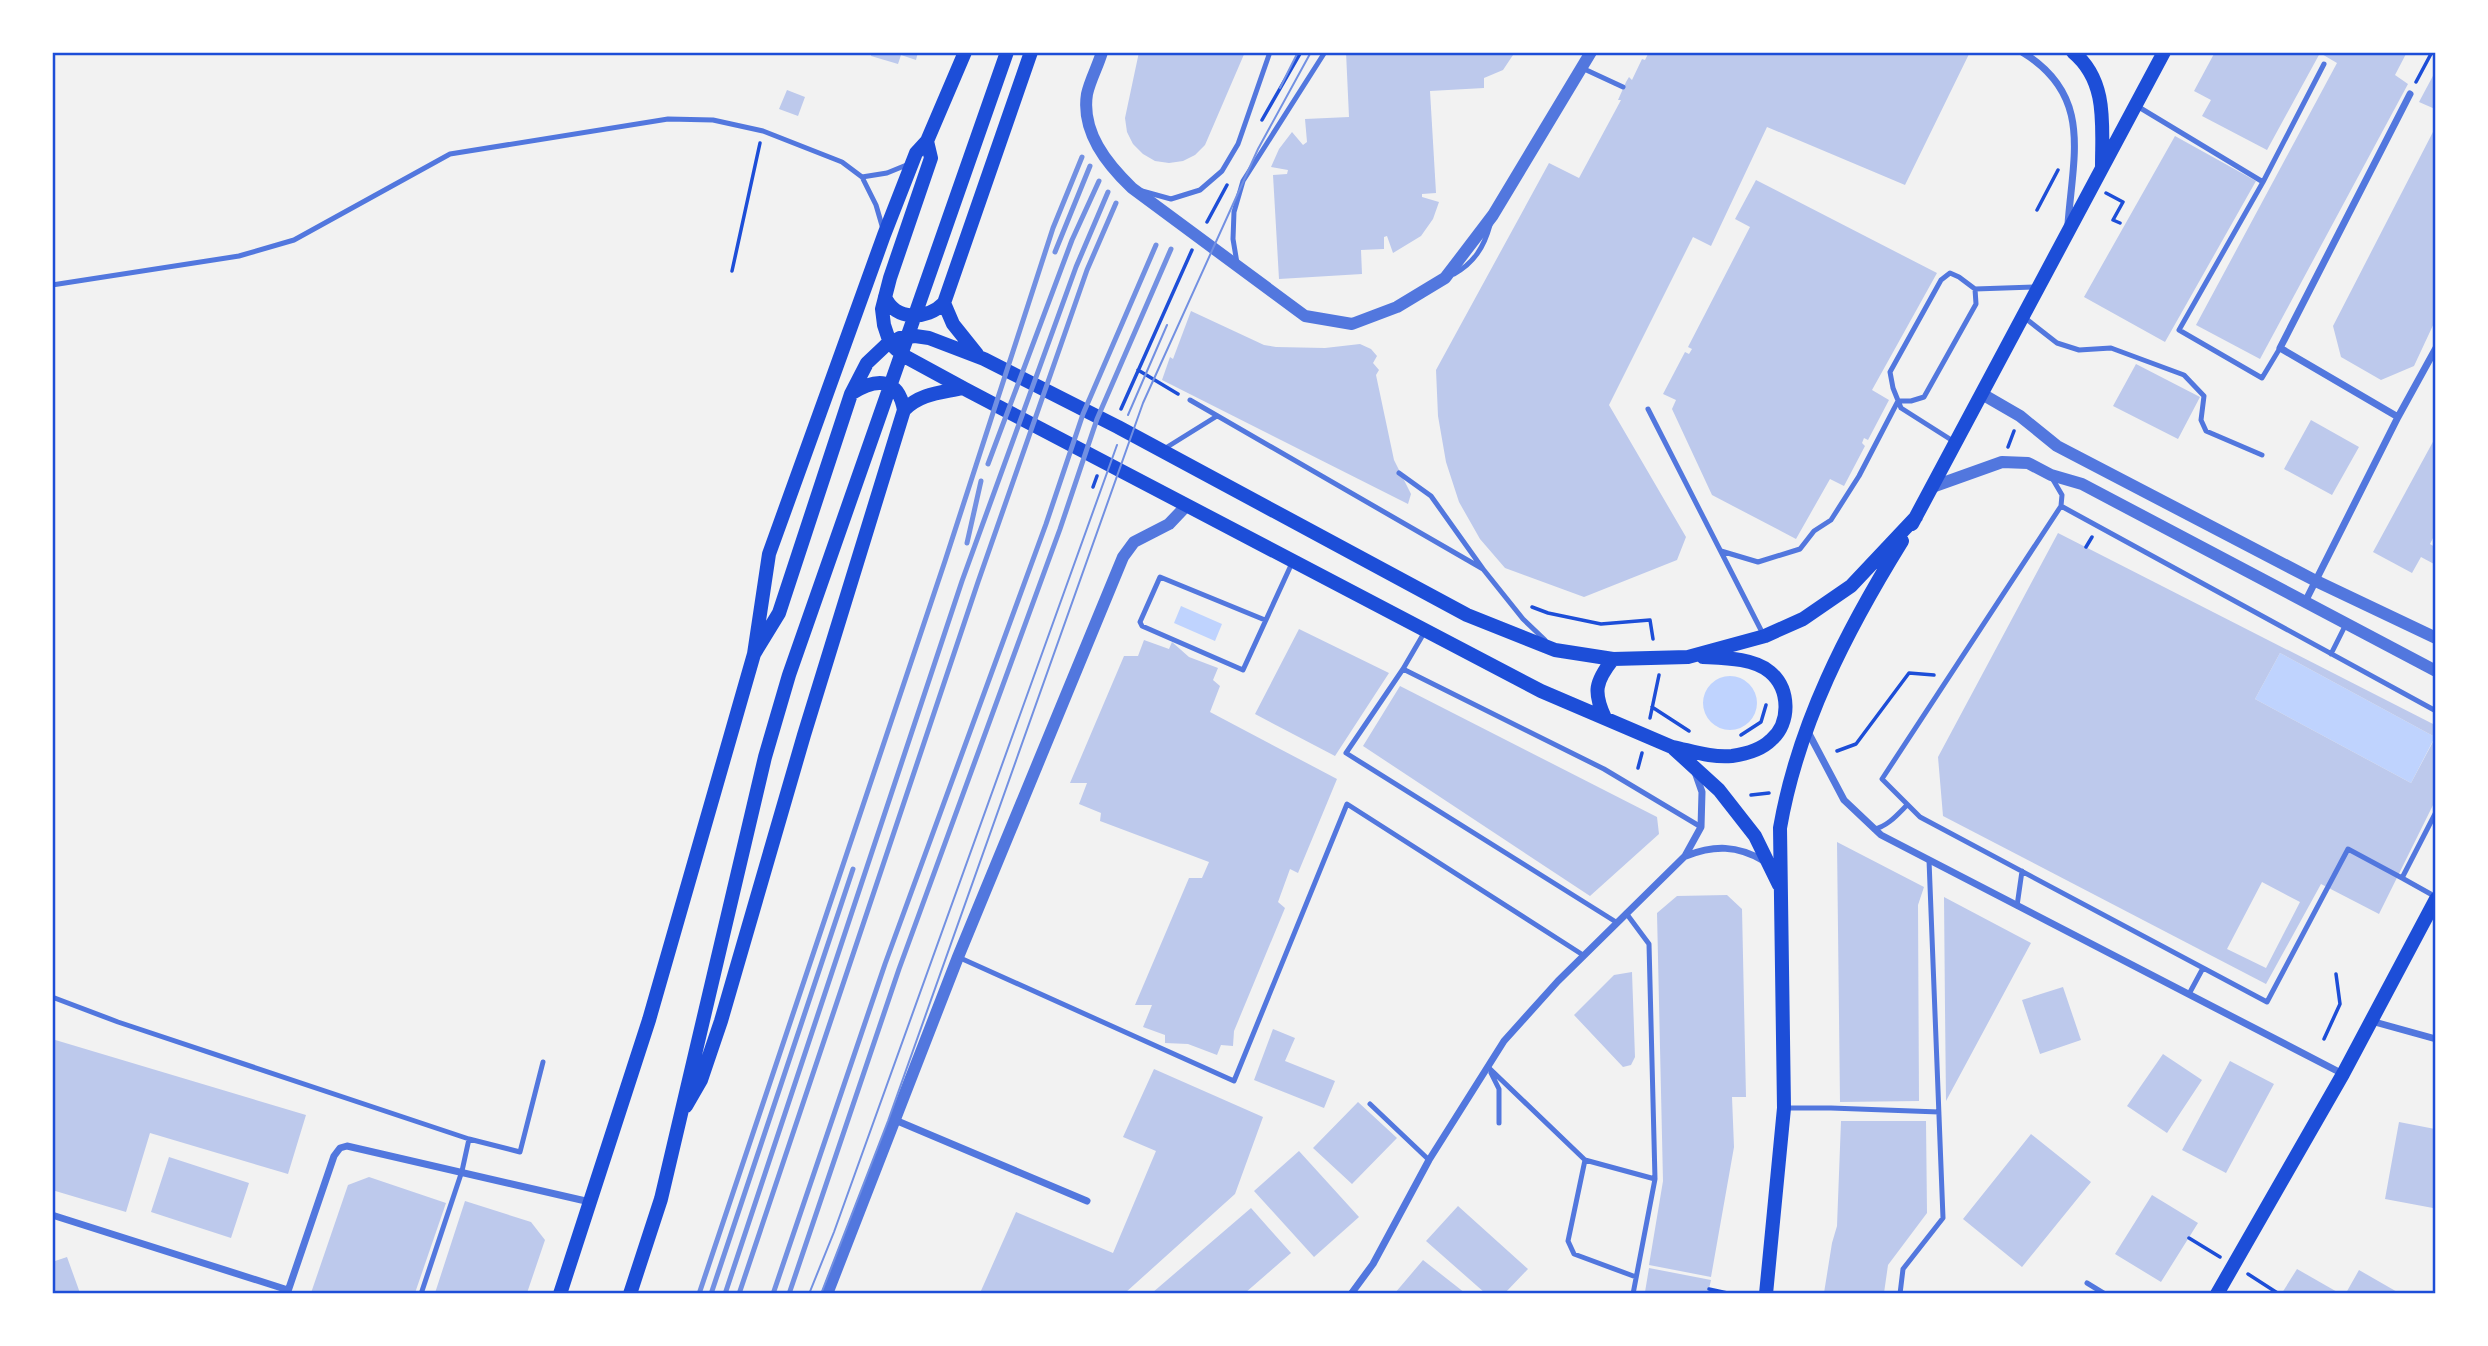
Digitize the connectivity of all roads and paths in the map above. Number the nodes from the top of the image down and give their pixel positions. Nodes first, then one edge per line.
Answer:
1 (965, 52) edge
2 (1007, 52) edge
3 (1031, 52) edge
4 (1102, 52) edge
5 (1270, 52) edge
6 (1301, 52) edge
7 (1325, 52) edge
8 (1591, 52) edge
9 (2022, 52) edge
10 (2073, 52) edge
11 (2164, 52) edge
12 (2431, 52) edge
13 (2324, 64) dead end
14 (1582, 68) junction
15 (1623, 86) dead end
16 (2410, 94) joint
17 (2136, 105) junction
18 (1258, 128) dead end
19 (763, 131) junction
20 (927, 141) junction
21 (913, 162) junction
22 (2102, 167) junction
23 (2057, 169) dead end
24 (1231, 176) dead end
25 (862, 177) junction
26 (2263, 182) junction
27 (1132, 188) junction
28 (2123, 202) dead end
29 (2037, 210) dead end
30 (2120, 223) dead end
31 (2068, 232) junction
32 (884, 235) junction
33 (1198, 237) junction
34 (1238, 267) junction
35 (732, 271) dead end
36 (52, 285) edge
37 (2039, 287) junction
38 (1975, 289) junction
39 (885, 297) junction
40 (944, 303) junction
41 (2023, 316) junction
42 (890, 343) junction
43 (2280, 348) junction
44 (2435, 348) edge
45 (982, 357) junction
46 (1138, 370) junction
47 (968, 391) junction
48 (851, 394) junction
49 (1982, 394) junction
50 (1189, 400) joint
51 (1898, 401) junction
52 (1124, 402) dead end
53 (1648, 409) dead end
54 (904, 410) junction
55 (1217, 416) junction
56 (2398, 417) junction
57 (2018, 423) dead end
58 (1956, 443) junction
59 (1155, 447) junction
60 (2007, 450) dead end
61 (2262, 455) dead end
62 (1399, 473) dead end
63 (2051, 475) junction
64 (1932, 488) junction
65 (1187, 505) junction
66 (2061, 506) junction
67 (1916, 517) junction
68 (1721, 551) junction
69 (1293, 561) junction
70 (1483, 569) junction
71 (2316, 581) junction
72 (2304, 603) junction
73 (1528, 606) dead end
74 (1265, 620) junction
75 (2346, 625) junction
76 (1425, 630) junction
77 (1765, 636) junction
78 (2435, 638) edge
79 (1555, 650) junction
80 (754, 654) junction
81 (2331, 654) junction
82 (1688, 657) junction
83 (1612, 659) junction
84 (1656, 659) junction
85 (1403, 669) junction
86 (2435, 671) edge
87 (1950, 676) junction
88 (1765, 696) dead end
89 (1653, 708) junction
90 (2435, 711) edge
91 (1605, 718) junction
92 (1806, 729) junction
93 (1695, 733) dead end
94 (1646, 736) junction
95 (1730, 737) dead end
96 (1672, 747) junction
97 (1837, 751) dead end
98 (1693, 765) junction
99 (1639, 768) dead end
100 (1777, 791) dead end
101 (1751, 795) dead end
102 (1908, 805) junction
103 (2435, 812) edge
104 (2433, 824) edge
105 (1701, 827) junction
106 (1874, 829) junction
107 (1685, 856) junction
108 (1929, 860) junction
109 (1770, 865) junction
110 (2022, 872) junction
111 (2402, 878) junction
112 (1782, 893) junction
113 (2435, 898) edge
114 (2017, 906) junction
115 (1626, 913) junction
116 (1616, 922) junction
117 (1583, 955) junction
118 (958, 957) junction
119 (2203, 968) junction
120 (2336, 975) dead end
121 (2189, 994) junction
122 (52, 997) edge
123 (2371, 1021) junction
124 (2324, 1039) dead end
125 (2435, 1040) edge
126 (542, 1062) dead end
127 (1488, 1067) junction
128 (2343, 1074) junction
129 (1370, 1104) dead end
130 (1784, 1108) junction
131 (1939, 1112) junction
132 (678, 1119) junction
133 (895, 1120) junction
134 (1499, 1123) dead end
135 (469, 1139) junction
136 (1429, 1160) junction
137 (1585, 1160) junction
138 (462, 1171) junction
139 (1655, 1179) junction
140 (1087, 1201) dead end
141 (590, 1202) junction
142 (52, 1215) edge
143 (1636, 1277) junction
144 (2087, 1283) dead end
145 (1709, 1289) dead end
146 (288, 1292) edge
147 (421, 1293) edge
148 (560, 1293) edge
149 (629, 1293) edge
150 (827, 1293) edge
151 (1351, 1293) edge
152 (1633, 1293) edge
153 (1731, 1293) edge
154 (1766, 1293) edge
155 (1900, 1293) edge
156 (2105, 1293) edge
157 (2217, 1293) edge

1 - 20 main road
2 - 132 main road
3 - 40 main road
4 - 27 street
5 - 27 lane
6 - 18 path
7 - 34 lane
8 - 14 street
9 - 31 street
10 - 22 main road
11 - 17 main road
12 - 16 path
13 - 26 lane
14 - 15 lane
14 - 34 street
16 - 43 street
17 - 22 main road
17 - 26 lane
19 - 25 lane
19 - 35 path
19 - 36 lane
20 - 21 main road
20 - 39 main road
21 - 25 lane
21 - 32 main road
22 - 31 main road
23 - 29 path
24 - 33 path
25 - 32 lane
26 - 43 lane
27 - 33 street
28 - 30 path
31 - 37 main road
32 - 80 main road
33 - 34 street
33 - 46 path
37 - 38 lane
37 - 41 main road
38 - 51 lane
38 - 51 lane
39 - 40 main road
39 - 42 main road
40 - 45 main road
41 - 49 main road
41 - 61 lane
42 - 45 main road
42 - 47 main road
42 - 48 main road
43 - 56 street
44 - 56 street
45 - 59 main road
46 - 50 path
46 - 52 path
47 - 54 main road
47 - 65 main road
48 - 54 main road
48 - 80 main road
49 - 58 main road
49 - 71 street
50 - 55 lane
51 - 58 lane
51 - 68 lane
53 - 68 lane
54 - 132 main road
55 - 59 lane
55 - 70 lane
56 - 71 street
57 - 60 path
58 - 64 main road
59 - 79 main road
62 - 70 lane
63 - 64 street
63 - 66 lane
63 - 72 street
64 - 67 main road
65 - 69 main road
65 - 118 street
66 - 81 lane
66 - 87 lane
67 - 77 main road
67 - 92 main road
68 - 77 lane
69 - 74 lane
69 - 76 main road
70 - 79 lane
71 - 72 street
71 - 78 street
72 - 75 street
73 - 84 path
74 - 74 lane
75 - 81 lane
75 - 86 street
76 - 85 lane
76 - 91 main road
77 - 82 main road
79 - 83 main road
80 - 141 main road
81 - 90 lane
82 - 84 main road
82 - 96 main road
83 - 84 main road
83 - 91 main road
84 - 89 path
85 - 105 lane
85 - 116 lane
87 - 97 path
87 - 102 lane
88 - 95 path
89 - 93 path
89 - 94 path
91 - 94 main road
92 - 106 street
92 - 112 main road
94 - 96 main road
94 - 99 path
96 - 98 main road
98 - 105 street
98 - 109 main road
100 - 101 path
102 - 106 lane
102 - 110 lane
103 - 104 lane
104 - 111 lane
105 - 107 street
106 - 108 street
107 - 109 street
107 - 115 street
108 - 114 street
108 - 131 lane
109 - 112 main road
110 - 114 lane
110 - 119 lane
111 - 113 lane
111 - 119 lane
112 - 130 main road
113 - 123 main road
114 - 121 street
115 - 116 street
115 - 139 lane
116 - 117 street
117 - 118 lane
117 - 127 street
118 - 133 street
119 - 121 lane
120 - 124 path
121 - 128 street
122 - 135 lane
123 - 125 street
123 - 128 main road
126 - 135 lane
127 - 134 lane
127 - 136 street
127 - 137 lane
128 - 157 main road
129 - 136 lane
130 - 131 lane
130 - 154 main road
131 - 155 lane
132 - 149 main road
133 - 140 street
133 - 150 street
135 - 138 lane
136 - 151 street
137 - 139 lane
137 - 143 lane
138 - 141 street
138 - 146 street
138 - 147 lane
139 - 143 lane
141 - 148 main road
142 - 146 street
143 - 152 lane
144 - 156 lane
145 - 153 path

